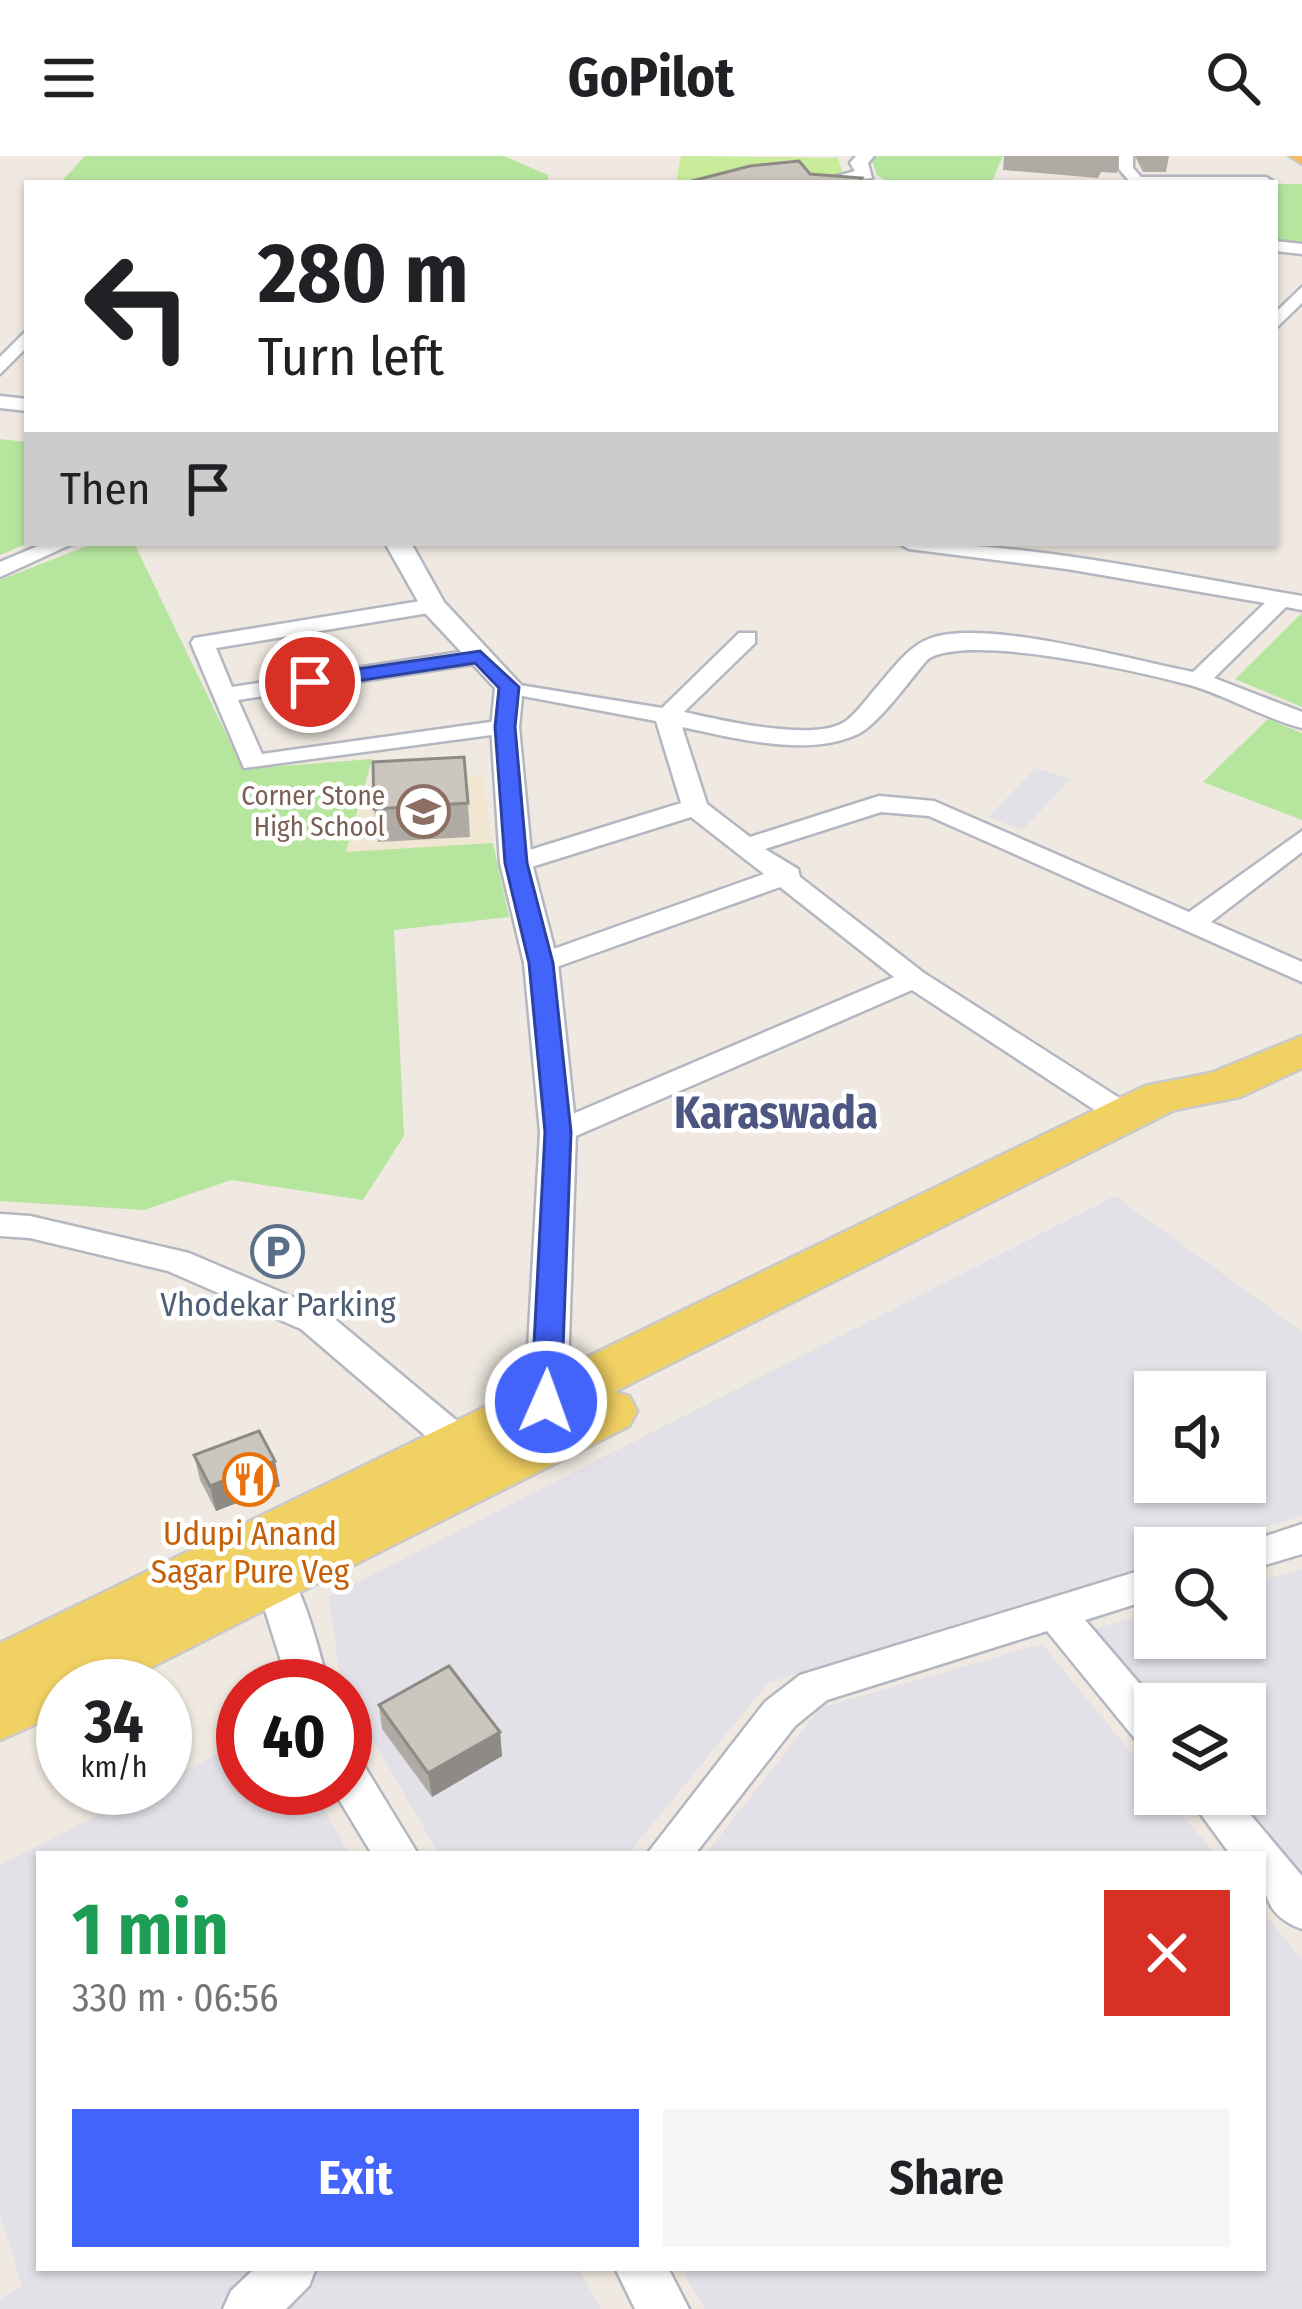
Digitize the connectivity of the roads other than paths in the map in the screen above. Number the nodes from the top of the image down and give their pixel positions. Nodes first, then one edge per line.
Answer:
1 (870, 171) edge
2 (833, 180) edge
3 (1300, 296) edge
4 (1278, 321) edge
5 (24, 339) edge
6 (0, 369) edge
7 (56, 546) edge
8 (400, 546) edge
9 (934, 546) edge
10 (0, 570) edge
11 (1293, 600) edge
12 (433, 606) junction
13 (747, 638) dead end
14 (480, 656) junction
15 (1198, 680) junction
16 (509, 687) junction
17 (225, 695) junction
18 (667, 716) junction
19 (1302, 721) edge
20 (505, 727) junction
21 (695, 807) junction
22 (1302, 839) edge
23 (748, 846) junction
24 (516, 863) junction
25 (788, 875) junction
26 (1194, 922) junction
27 (541, 963) junction
28 (1302, 973) edge
29 (914, 979) junction
30 (1302, 1050) edge
31 (1223, 1086) junction
32 (1124, 1115) junction
33 (558, 1132) junction
34 (0, 1225) edge
35 (555, 1418) junction
36 (461, 1445) junction
37 (1302, 1539) edge
38 (1266, 1550) edge
39 (264, 1564) junction
40 (1134, 1588) edge
41 (1055, 1612) junction
42 (299, 1659) edge
43 (0, 1672) edge
44 (1134, 1707) edge
45 (0, 1713) edge
46 (372, 1815) edge
47 (1224, 1815) edge
48 (394, 1851) edge
49 (671, 1851) edge
50 (1254, 1851) edge
51 (1266, 1866) edge
52 (1302, 1909) edge
53 (288, 2271) edge
54 (642, 2271) edge
55 (249, 2309) edge
56 (663, 2309) edge

1 - 2 street
3 - 4 street
5 - 6 street
7 - 10 street
8 - 12 street
9 - 11 street
11 - 15 street
12 - 14 street
12 - 17 street
13 - 18 street
14 - 16 street
14 - 17 street
15 - 18 street
15 - 19 street
16 - 18 street
16 - 20 street
17 - 20 street
18 - 21 street
20 - 24 street
21 - 23 street
21 - 24 street
22 - 26 street
23 - 25 street
23 - 26 street
24 - 27 street
25 - 27 street
25 - 29 street
26 - 28 street
27 - 33 street
29 - 32 street
29 - 33 street
30 - 31 main road
31 - 32 main road
31 - 35 main road
32 - 35 main road
33 - 35 street
34 - 36 street
35 - 36 main road
35 - 39 main road
36 - 39 main road
37 - 38 street
39 - 42 street
39 - 43 main road
39 - 45 main road
40 - 41 street
41 - 44 street
41 - 49 street
46 - 48 street
47 - 50 street
51 - 52 street
53 - 55 street
54 - 56 street

